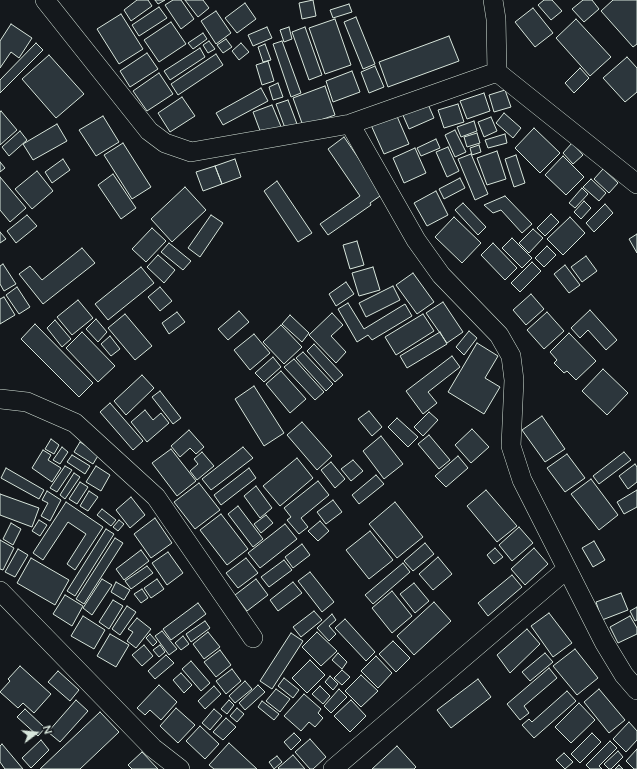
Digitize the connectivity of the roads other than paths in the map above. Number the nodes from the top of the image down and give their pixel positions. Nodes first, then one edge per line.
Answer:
1 (45, 0) edge
2 (493, 0) edge
3 (497, 72) junction
4 (350, 124) junction
5 (637, 184) edge
6 (0, 399) edge
7 (567, 569) junction
8 (0, 591) edge
9 (254, 638) dead end
10 (637, 690) edge
11 (180, 769) edge
12 (333, 769) edge

1 - 4 street
2 - 3 street
3 - 4 street
3 - 5 street
4 - 7 street
6 - 9 street
7 - 10 street
7 - 12 street
8 - 11 street

